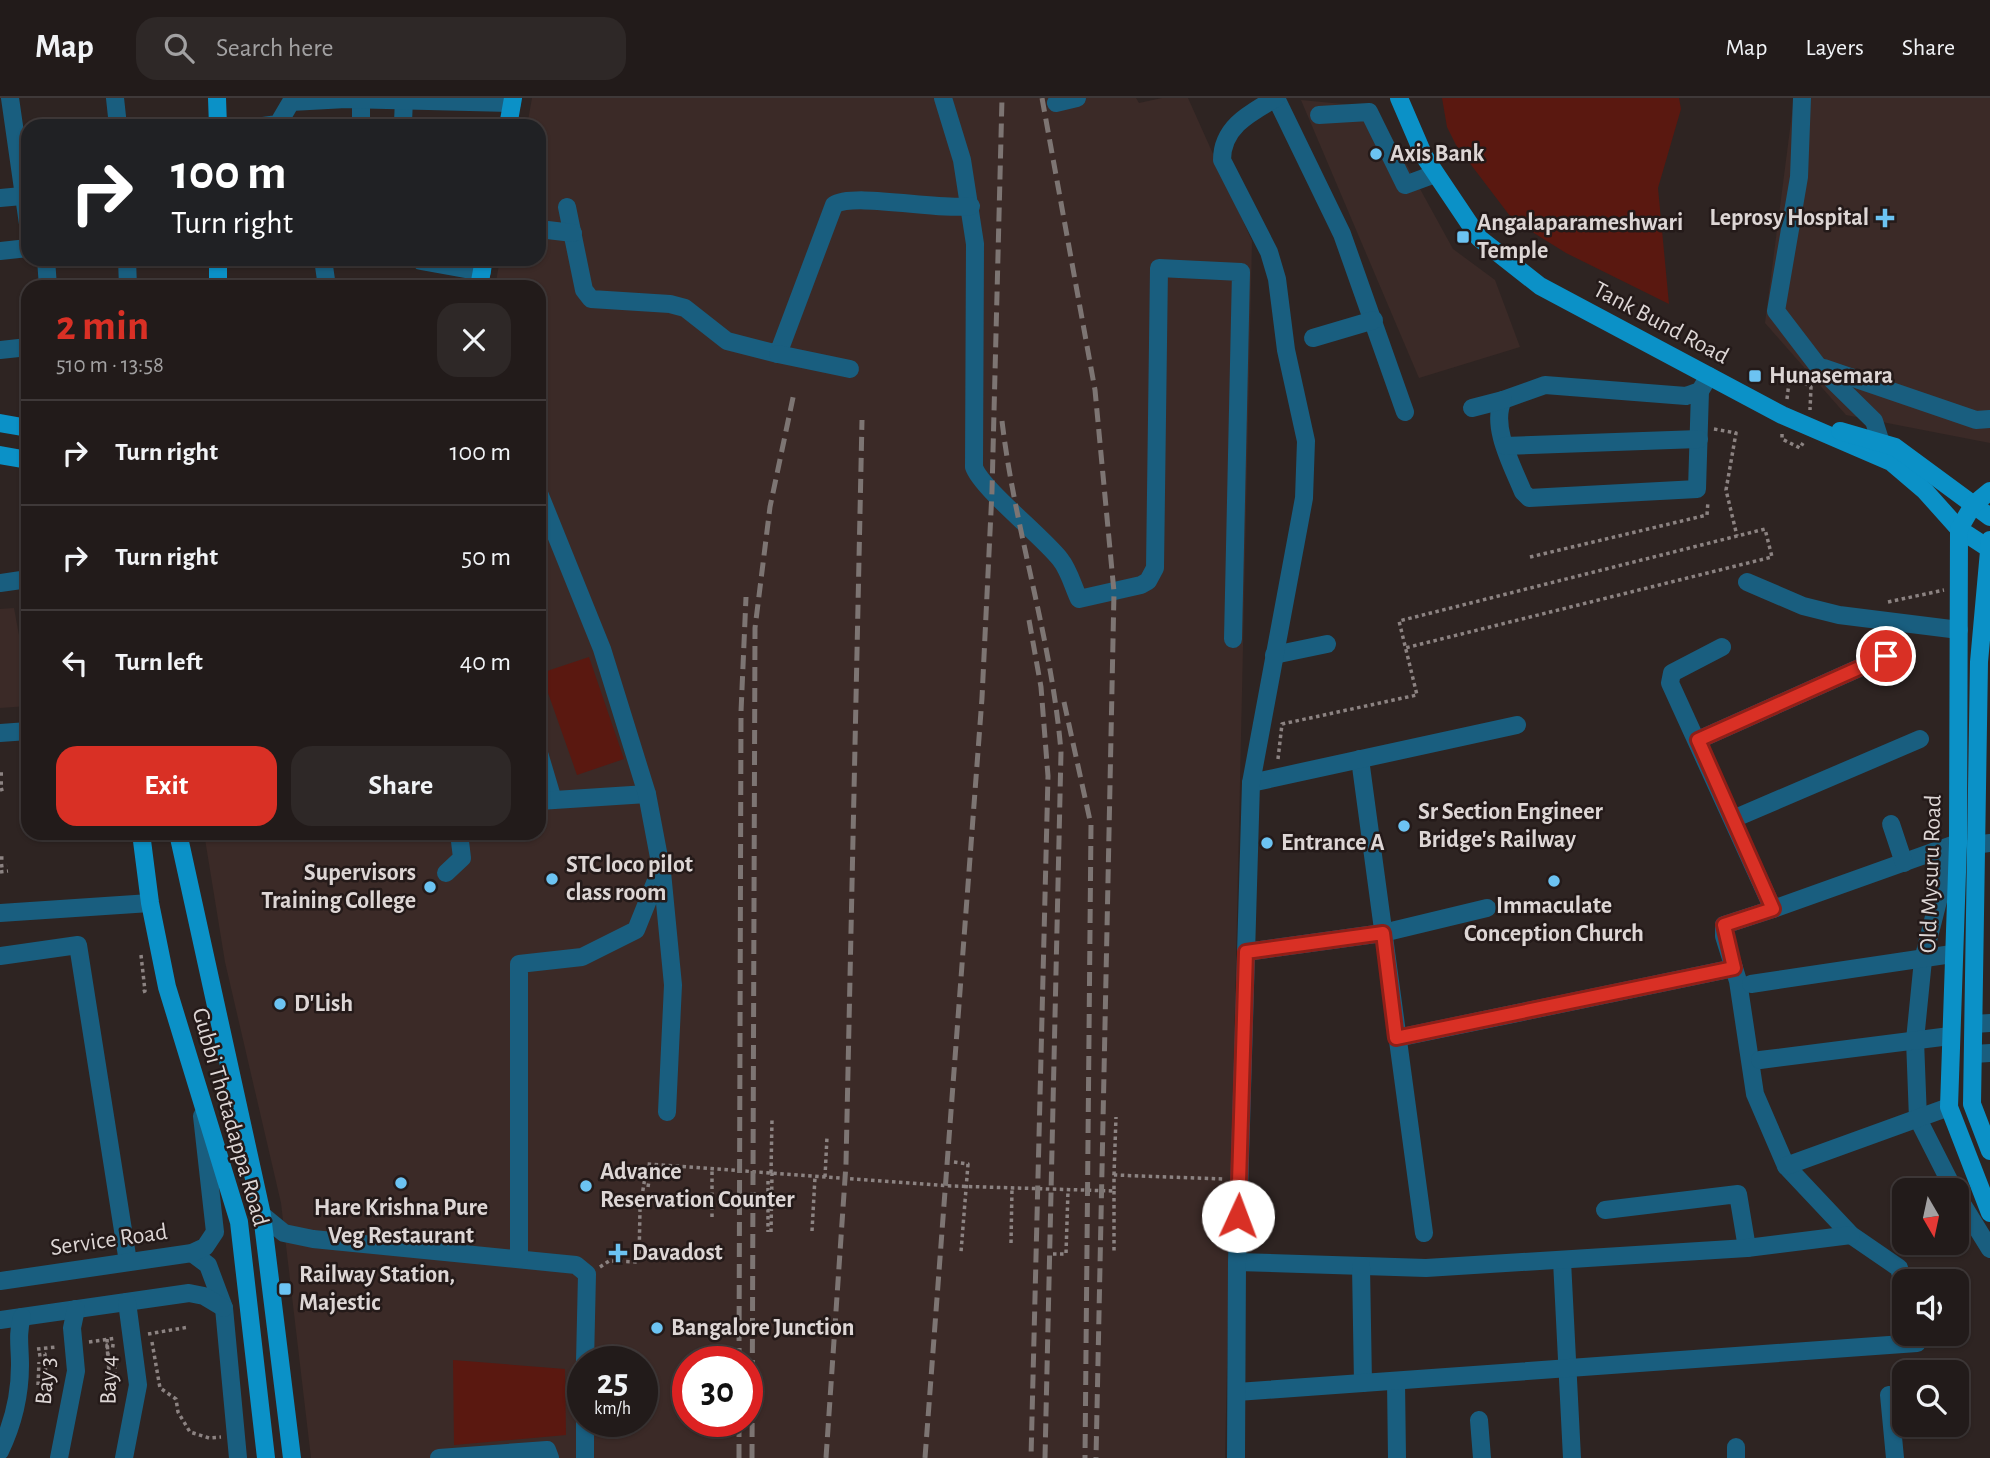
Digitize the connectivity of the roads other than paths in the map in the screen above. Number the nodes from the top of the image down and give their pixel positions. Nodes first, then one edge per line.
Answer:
1 (10, 98) edge
2 (115, 98) edge
3 (217, 98) edge
4 (943, 98) edge
5 (1077, 98) edge
6 (1276, 98) edge
7 (1399, 98) edge
8 (1408, 98) edge
9 (1802, 98) edge
10 (351, 99) edge
11 (454, 99) edge
12 (404, 100) edge
13 (513, 100) edge
14 (1056, 103) dead end
15 (1245, 106) edge
16 (1319, 115) dead end
17 (117, 119) edge
18 (218, 119) edge
19 (281, 119) edge
20 (359, 119) edge
21 (403, 119) edge
22 (509, 119) edge
23 (1435, 174) junction
24 (21, 188) edge
25 (21, 196) edge
26 (0, 198) edge
27 (971, 206) junction
28 (566, 207) dead end
29 (546, 230) edge
30 (573, 233) junction
31 (21, 249) edge
32 (0, 251) edge
33 (446, 266) edge
34 (481, 273) edge
35 (1374, 320) junction
36 (1313, 338) dead end
37 (21, 348) edge
38 (0, 350) edge
39 (778, 354) junction
40 (1818, 366) junction
41 (850, 369) dead end
42 (1704, 384) junction
43 (1503, 400) junction
44 (1472, 408) dead end
45 (1405, 412) dead end
46 (1990, 419) edge
47 (0, 423) edge
48 (21, 427) edge
49 (1707, 437) junction
50 (1881, 443) junction
51 (1505, 446) junction
52 (0, 455) edge
53 (21, 459) edge
54 (1990, 491) edge
55 (1973, 505) junction
56 (546, 510) edge
57 (1990, 517) edge
58 (1959, 529) junction
59 (1989, 544) edge
60 (21, 580) edge
61 (1747, 582) dead end
62 (0, 583) edge
63 (1959, 630) junction
64 (1233, 639) dead end
65 (1327, 644) dead end
66 (1722, 647) dead end
67 (1274, 655) junction
68 (1886, 656) dead end
69 (1984, 671) edge
70 (1517, 725) dead end
71 (21, 732) edge
72 (0, 733) edge
73 (1920, 739) dead end
74 (1698, 740) junction
75 (1360, 759) junction
76 (1251, 783) junction
77 (647, 794) junction
78 (546, 800) edge
79 (1733, 819) junction
80 (1891, 824) dead end
81 (142, 840) edge
82 (180, 840) edge
83 (460, 840) edge
84 (1969, 844) edge
85 (1904, 863) junction
86 (662, 868) junction
87 (446, 873) dead end
88 (150, 903) junction
89 (1487, 908) dead end
90 (1773, 909) junction
91 (0, 913) edge
92 (1383, 933) junction
93 (1246, 952) junction
94 (1952, 954) junction
95 (0, 956) edge
96 (1923, 960) junction
97 (1734, 968) junction
98 (1751, 984) dead end
99 (1982, 1024) edge
100 (1950, 1035) junction
101 (1396, 1038) junction
102 (1915, 1040) junction
103 (1982, 1053) edge
104 (1760, 1060) dead end
105 (196, 1081) junction
106 (1949, 1107) junction
107 (667, 1112) dead end
108 (1918, 1119) junction
109 (1990, 1152) edge
110 (1786, 1166) junction
111 (1948, 1178) edge
112 (1605, 1210) dead end
113 (1990, 1213) edge
114 (262, 1215) junction
115 (1969, 1215) edge
116 (1423, 1233) dead end
117 (1851, 1235) junction
118 (1746, 1248) junction
119 (1990, 1249) edge
120 (192, 1253) junction
121 (519, 1259) junction
122 (1562, 1261) junction
123 (128, 1262) junction
124 (1237, 1262) junction
125 (1361, 1266) junction
126 (1899, 1269) edge
127 (0, 1281) edge
128 (127, 1302) junction
129 (224, 1308) junction
130 (76, 1310) junction
131 (23, 1317) junction
132 (0, 1320) edge
133 (1892, 1345) edge
134 (585, 1346) edge
135 (1567, 1368) junction
136 (1396, 1381) junction
137 (1363, 1383) junction
138 (1237, 1392) junction
139 (1889, 1395) dead end
140 (1479, 1420) dead end
141 (585, 1437) edge
142 (0, 1451) edge
143 (59, 1458) edge
144 (124, 1458) edge
145 (238, 1458) edge
146 (266, 1458) edge
147 (292, 1458) edge
148 (439, 1458) edge
149 (551, 1458) edge
150 (585, 1458) edge
151 (1236, 1458) edge
152 (1396, 1458) edge
153 (1482, 1458) edge
154 (1572, 1458) edge
155 (1895, 1458) edge

1 - 24 street
2 - 17 street
3 - 18 main road
4 - 27 street
5 - 14 street
6 - 15 street
6 - 35 street
7 - 23 main road, Tank Bund Road
8 - 50 main road, Tank Bund Road
9 - 40 street
10 - 12 street
10 - 19 street
10 - 20 street
11 - 12 street
11 - 13 street
12 - 21 street
13 - 22 main road
15 - 67 street
16 - 23 street
23 - 42 main road, Tank Bund Road
25 - 26 street
27 - 39 street
27 - 64 street
28 - 30 street
29 - 30 street
30 - 39 street
31 - 32 street
33 - 34 street
35 - 36 street
35 - 45 street
37 - 38 street
39 - 41 street
40 - 46 street
40 - 50 street
42 - 43 street
42 - 49 street
42 - 58 main road, Tank Bund Road
43 - 44 street
43 - 51 street
47 - 48 main road
49 - 51 street
49 - 51 street
50 - 55 main road, Tank Bund Road
52 - 53 main road
54 - 55 main road
55 - 57 main road, Tank Bund Road
55 - 58 main road
56 - 77 street
58 - 59 main road, Tank Bund Road
58 - 63 main road, Old Mysuru Road
59 - 69 main road, Old Mysuru Road
60 - 62 street
61 - 63 street
63 - 84 main road, Old Mysuru Road
65 - 67 street
66 - 74 street
67 - 76 street
68 - 74 street
69 - 84 main road, Old Mysuru Road
70 - 75 street
71 - 72 street
73 - 79 street
74 - 79 street
75 - 76 street
75 - 92 street
76 - 93 street
77 - 78 street
77 - 86 street
79 - 90 street
80 - 85 street
81 - 88 main road, Gubbi Thotadappa Road
82 - 114 main road, Gubbi Thotadappa Road
83 - 87 street
84 - 85 street
84 - 94 main road, Old Mysuru Road
84 - 96 street
84 - 99 main road, Old Mysuru Road
85 - 90 street
86 - 107 street
86 - 121 street
88 - 91 street
88 - 105 main road, Gubbi Thotadappa Road
89 - 92 street
90 - 97 street
92 - 93 street
92 - 101 street
93 - 124 street
94 - 96 street
94 - 100 main road, Old Mysuru Road
95 - 123 street
96 - 98 street
96 - 102 street
97 - 101 street
97 - 110 street
99 - 103 main road, Old Mysuru Road
100 - 102 street
100 - 106 main road, Old Mysuru Road
101 - 116 street
102 - 104 street
102 - 108 street
103 - 109 main road, Old Mysuru Road
105 - 120 street, Service Road
105 - 146 main road, Gubbi Thotadappa Road
106 - 108 street
106 - 113 main road, Old Mysuru Road
108 - 110 street
108 - 111 street
110 - 117 street
112 - 118 street
114 - 121 street
114 - 147 main road, Gubbi Thotadappa Road
115 - 119 street
117 - 118 street
117 - 126 street
118 - 122 street
120 - 123 street, Service Road
120 - 129 street
121 - 134 street
122 - 125 street
122 - 135 street
123 - 127 street, Service Road
124 - 125 street
124 - 138 street
125 - 137 street
128 - 129 street
128 - 130 street
128 - 144 street, Bay 4
129 - 145 street
130 - 131 street
130 - 143 street, Bay 3
131 - 132 street
131 - 142 street
133 - 135 street
135 - 136 street
135 - 154 street
136 - 137 street
136 - 152 street
137 - 138 street
138 - 151 street
139 - 155 street
140 - 153 street
141 - 150 street
148 - 149 street

